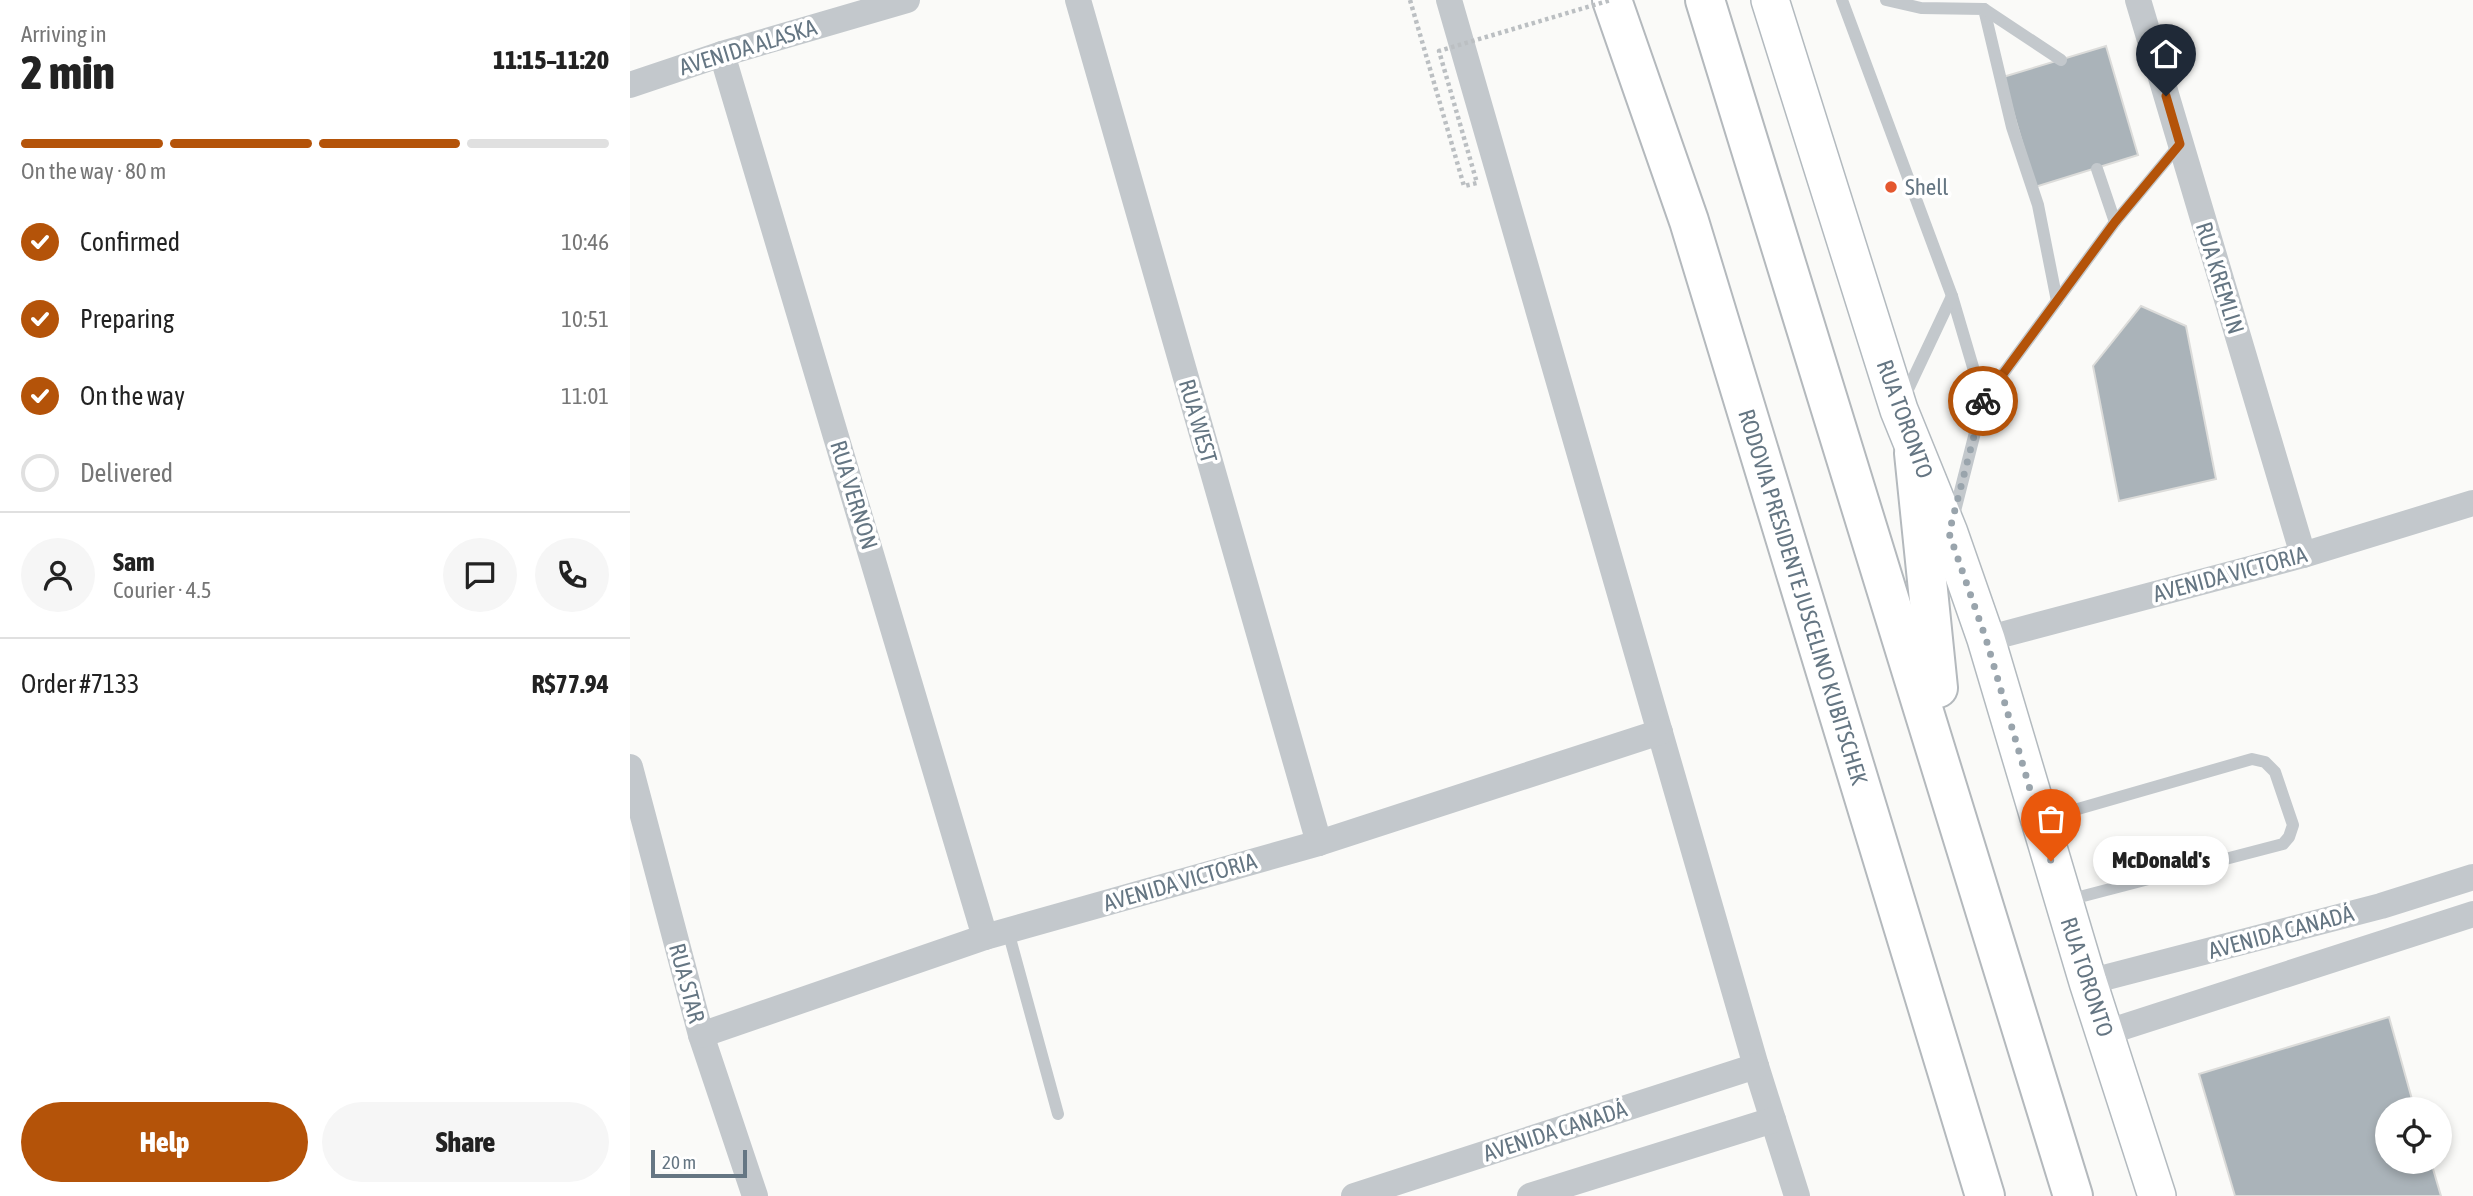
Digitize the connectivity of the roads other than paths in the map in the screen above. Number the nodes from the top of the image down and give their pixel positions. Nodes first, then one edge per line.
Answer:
1 (907, 0) edge
2 (1078, 0) edge
3 (1449, 0) edge
4 (1612, 0) edge
5 (1705, 0) edge
6 (1770, 0) edge
7 (1842, 0) edge
8 (1886, 0) edge
9 (2138, 0) edge
10 (1984, 9) junction
11 (722, 54) junction
12 (2061, 60) dead end
13 (630, 85) edge
14 (2180, 144) junction
15 (2097, 169) dead end
16 (2115, 222) junction
17 (1952, 296) junction
18 (2057, 301) junction
19 (1983, 401) junction
20 (1899, 410) junction
21 (1914, 453) junction
22 (2473, 503) edge
23 (1949, 533) junction
24 (2303, 555) junction
25 (1986, 639) junction
26 (1660, 732) junction
27 (630, 767) edge
28 (1944, 770) junction
29 (635, 803) edge
30 (2039, 820) junction
31 (1319, 843) junction
32 (2473, 877) edge
33 (2063, 901) junction
34 (2473, 914) edge
35 (997, 934) junction
36 (2088, 982) junction
37 (2105, 1033) junction
38 (701, 1035) junction
39 (1756, 1066) junction
40 (1058, 1114) dead end
41 (1773, 1120) junction
42 (755, 1196) edge
43 (1354, 1196) edge
44 (1531, 1196) edge
45 (1797, 1196) edge
46 (1985, 1196) edge
47 (2073, 1196) edge
48 (2157, 1196) edge

1 - 11 street, AVENIDA ALASKA
2 - 31 street, RUA WEST
3 - 26 street
4 - 46 highway, RODOVIA PRESIDENTE JUSCELINO KUBITSCHEK
5 - 28 highway
6 - 20 main road, RUA TORONTO
7 - 17 lane
8 - 10 lane
9 - 14 street, RUA KREMLIN
10 - 12 lane
10 - 18 lane
11 - 13 street, AVENIDA ALASKA
11 - 35 street, RUA VERNON
14 - 16 lane
14 - 24 street, RUA KREMLIN
15 - 16 lane
16 - 18 lane
17 - 19 lane
17 - 20 lane
18 - 19 lane
19 - 23 lane
20 - 21 main road, RUA TORONTO
21 - 23 main road, RUA TORONTO
21 - 28 highway
22 - 24 street, AVENIDA VICTORIA
23 - 25 main road, RUA TORONTO
24 - 25 street, AVENIDA VICTORIA
25 - 30 main road, RUA TORONTO
26 - 31 street, AVENIDA VICTORIA
26 - 39 street
27 - 29 street, RUA STAR
28 - 47 highway
29 - 38 street, RUA STAR
30 - 33 main road, RUA TORONTO
30 - 33 lane
31 - 35 street, AVENIDA VICTORIA
32 - 36 street, AVENIDA CANADÁ
33 - 36 main road, RUA TORONTO
34 - 37 street, AVENIDA CANADÁ
35 - 38 street, AVENIDA VICTORIA
35 - 40 lane
36 - 37 main road, RUA TORONTO
37 - 48 main road, RUA TORONTO
38 - 42 street, RUA STAR
39 - 41 street
39 - 43 street, AVENIDA CANADÁ
41 - 44 street
41 - 45 street

